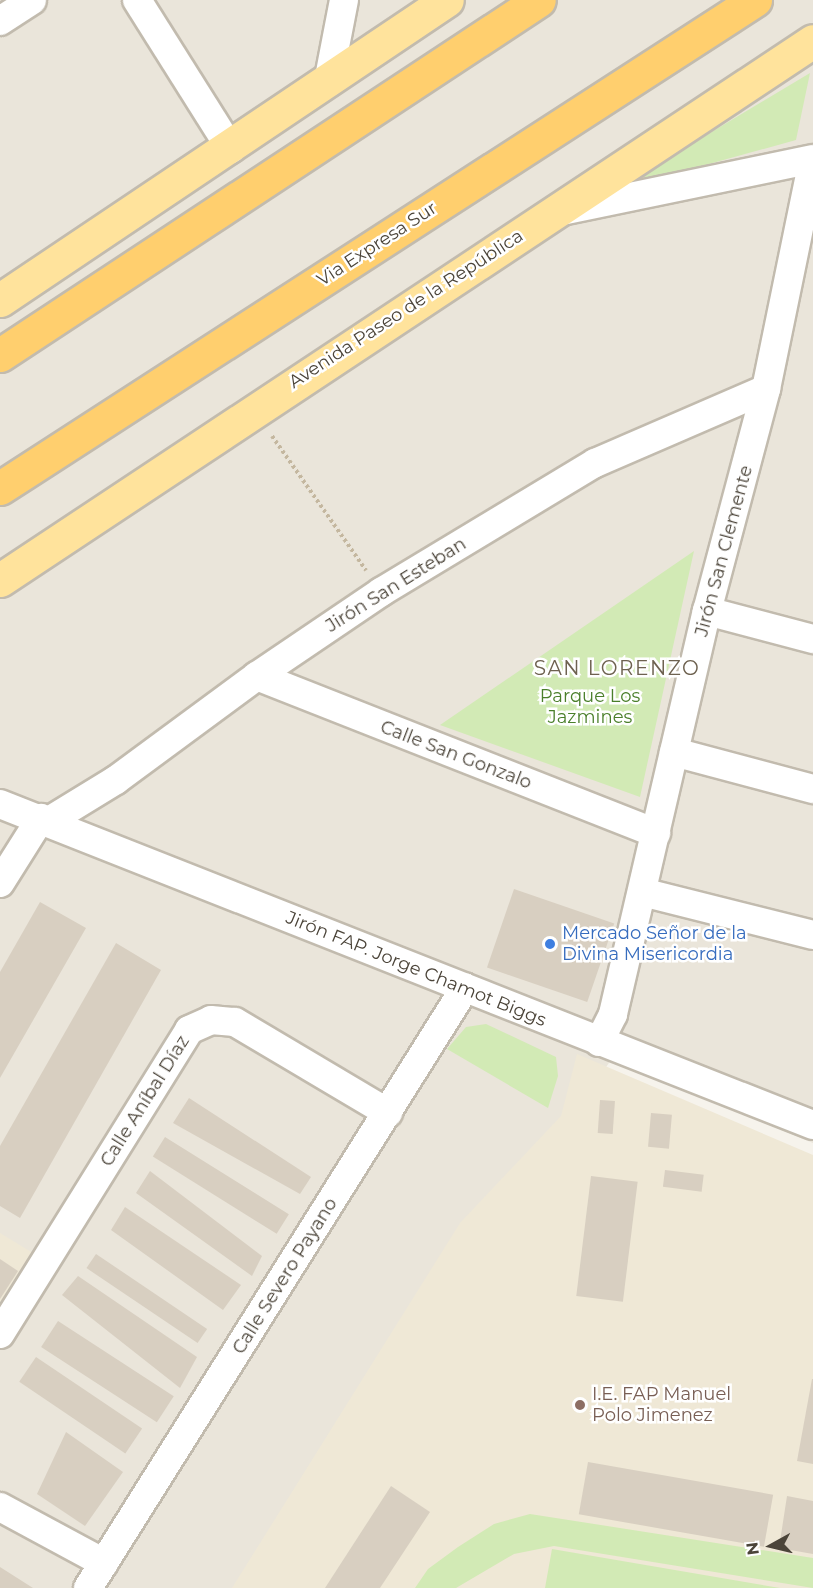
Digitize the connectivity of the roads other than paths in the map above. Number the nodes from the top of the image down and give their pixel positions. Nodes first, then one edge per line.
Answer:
1 (32, 0) edge
2 (137, 0) edge
3 (344, 0) edge
4 (447, 0) edge
5 (540, 0) edge
6 (755, 0) edge
7 (0, 21) edge
8 (813, 41) edge
9 (328, 82) junction
10 (231, 148) junction
11 (813, 160) edge
12 (556, 212) junction
13 (0, 300) edge
14 (0, 356) edge
15 (766, 389) junction
16 (0, 488) edge
17 (0, 580) edge
18 (707, 611) junction
19 (813, 639) edge
20 (257, 675) junction
21 (674, 752) junction
22 (813, 789) edge
23 (22, 810) edge
24 (656, 833) junction
25 (0, 883) edge
26 (642, 892) junction
27 (813, 935) edge
28 (465, 988) junction
29 (599, 1042) junction
30 (388, 1113) junction
31 (813, 1125) edge
32 (0, 1334) edge
33 (0, 1507) edge
34 (104, 1563) junction
35 (88, 1588) edge

1 - 7 street
2 - 10 street
3 - 9 street
4 - 9 main road
5 - 14 highway
6 - 16 highway, Via Expresa Sur
8 - 12 main road, Avenida Paseo de la República
9 - 10 main road
10 - 13 main road
11 - 12 street
11 - 15 street, Jirón San Clemente
12 - 17 main road, Avenida Paseo de la República
15 - 18 street, Jirón San Clemente
15 - 20 street, Jirón San Esteban
18 - 19 street
18 - 21 street, Jirón San Clemente
20 - 23 street, Jirón San Esteban
20 - 24 street, Calle San Gonzalo
21 - 22 street
21 - 24 street, Jirón San Clemente
23 - 25 street, Jirón San Esteban
23 - 28 street, Jirón FAP. Jorge Chamot Biggs
24 - 26 street, Jirón San Clemente
26 - 27 street
26 - 29 street, Jirón San Clemente
28 - 29 street, Jirón FAP. Jorge Chamot Biggs
28 - 30 street, Calle Severo Payano
29 - 31 street, Jirón FAP. Jorge Chamot Biggs
30 - 32 street, Calle Aníbal Díaz
30 - 34 street, Calle Severo Payano
33 - 34 street
34 - 35 street

